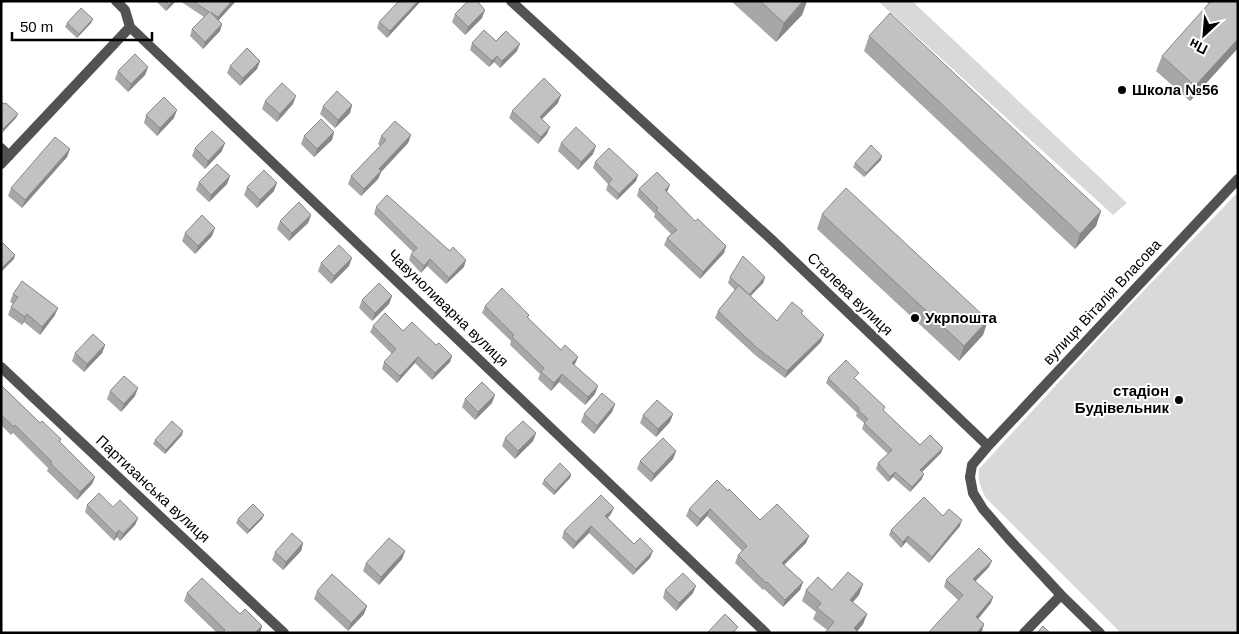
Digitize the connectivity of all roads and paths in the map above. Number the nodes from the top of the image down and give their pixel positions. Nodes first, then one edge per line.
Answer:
1 (116, 1) edge
2 (132, 1) edge
3 (511, 1) edge
4 (125, 10) junction
5 (130, 27) junction
6 (5, 152) edge
7 (1, 164) edge
8 (1238, 179) edge
9 (1, 367) edge
10 (988, 446) junction
11 (1061, 595) junction
12 (284, 633) edge
13 (766, 633) edge
14 (1024, 633) edge
15 (1100, 633) edge

1 - 4 street, Чавуноливарна вулиця
2 - 4 street
3 - 10 street, Сталева вулиця
4 - 5 street, Чавуноливарна вулиця
5 - 6 street
5 - 13 street, Чавуноливарна вулиця
6 - 7 street
8 - 10 street, вулиця Віталія Власова
9 - 12 street, Партизанська вулиця
10 - 11 street
11 - 14 street
11 - 15 street

